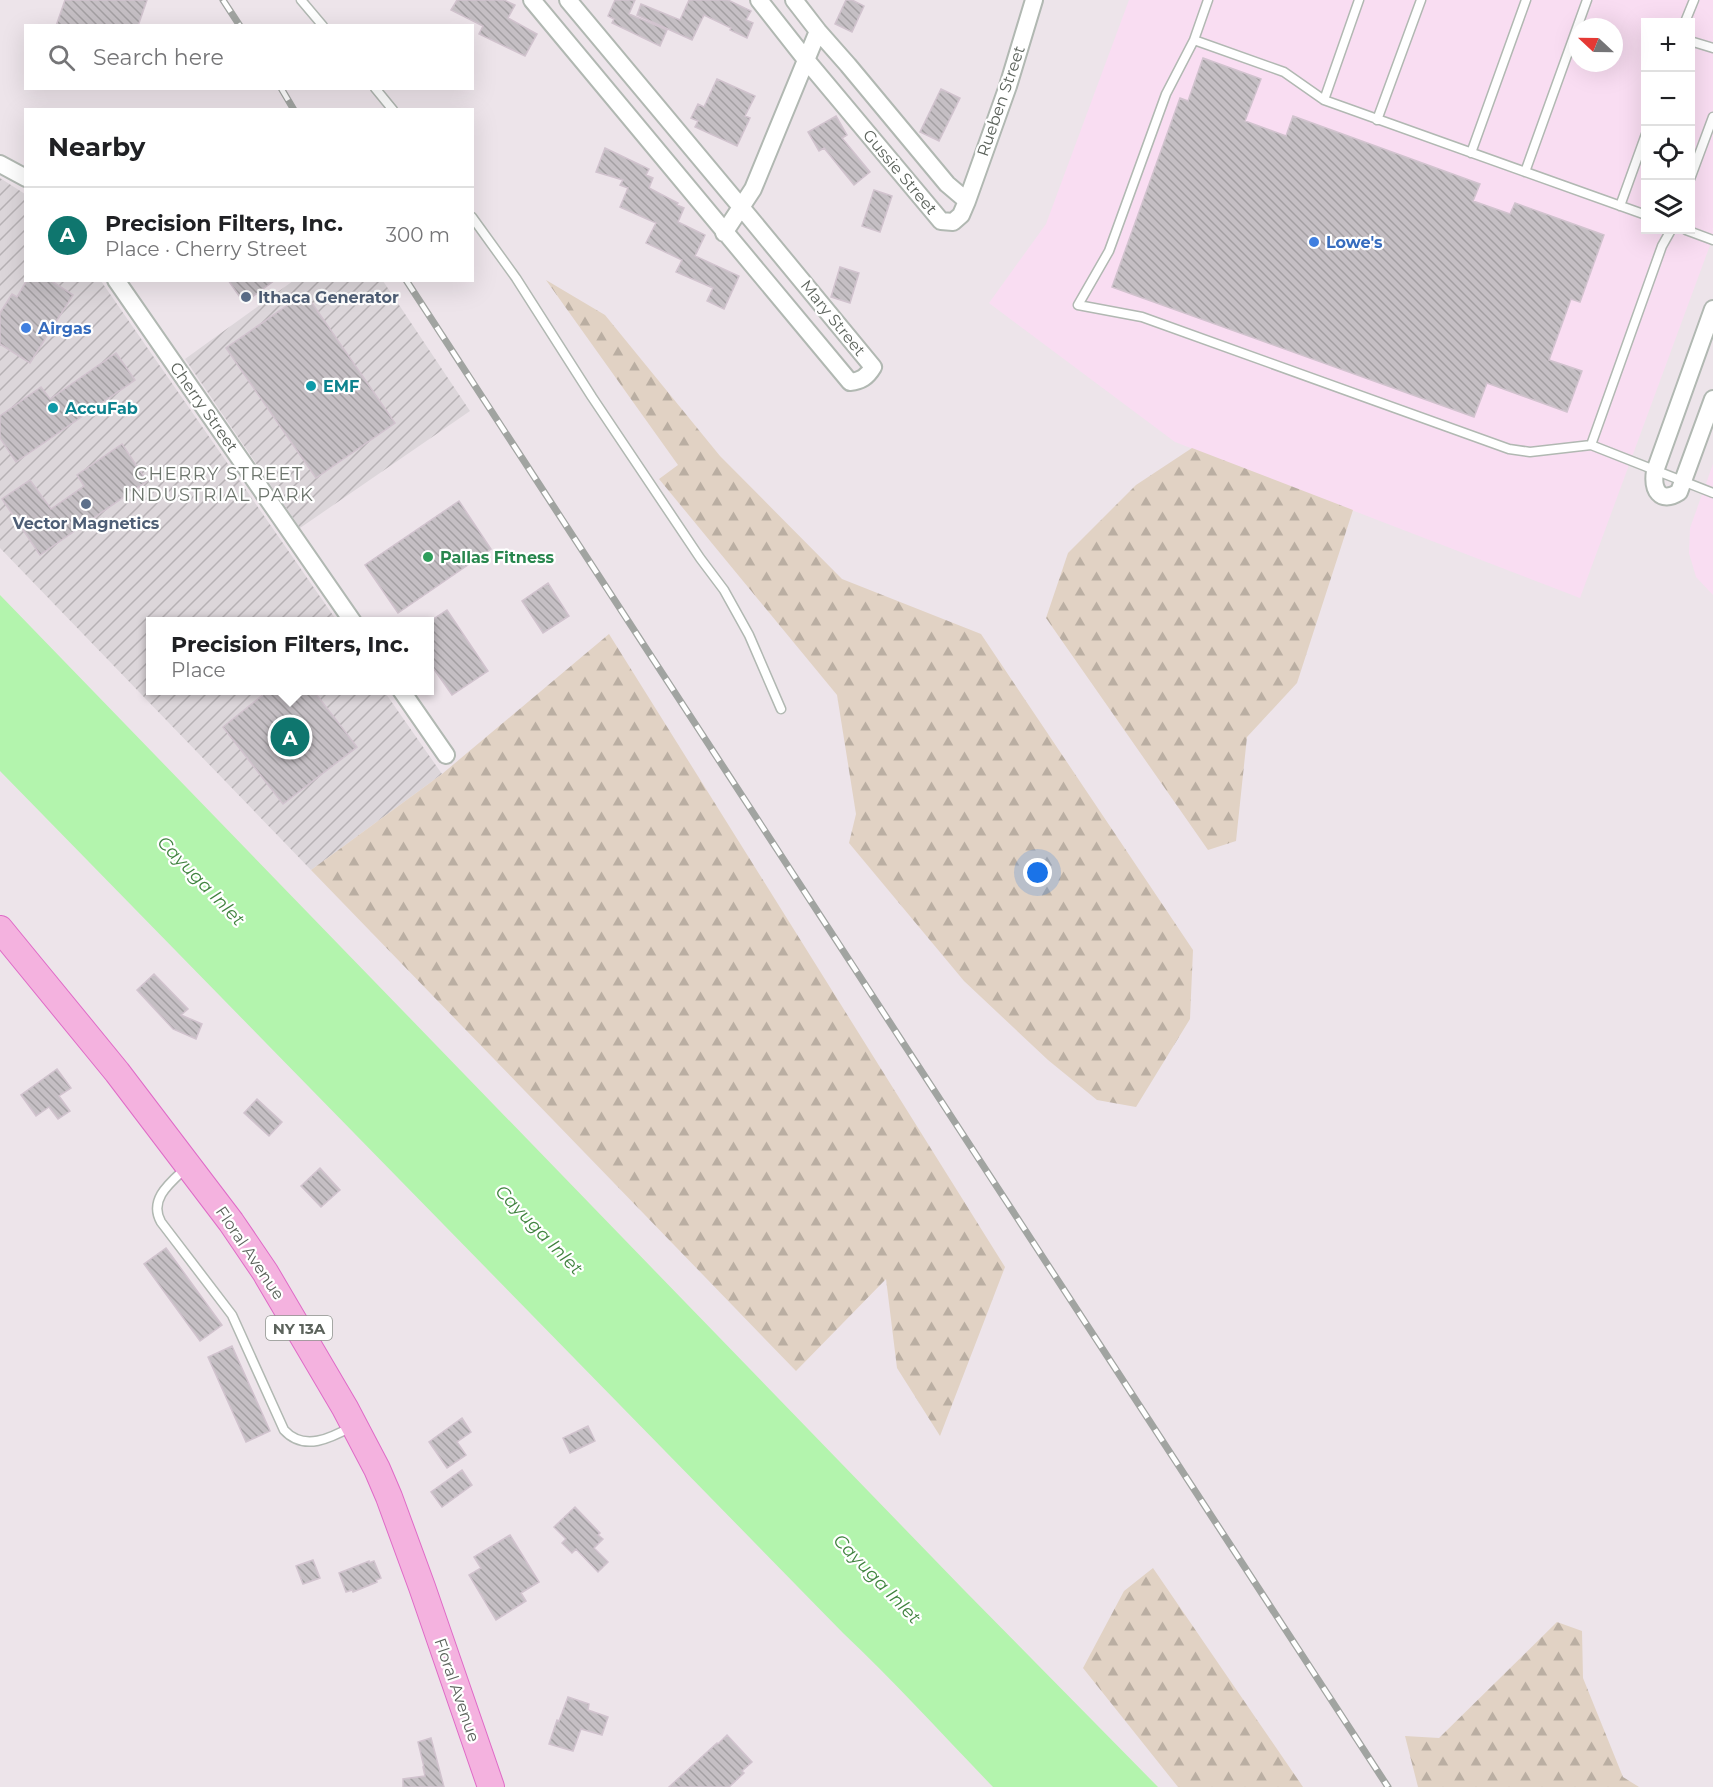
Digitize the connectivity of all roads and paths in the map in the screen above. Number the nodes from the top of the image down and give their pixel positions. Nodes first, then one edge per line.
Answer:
1 (301, 0) edge
2 (532, 0) edge
3 (568, 0) edge
4 (759, 0) edge
5 (794, 0) edge
6 (1034, 0) edge
7 (1208, 0) edge
8 (1359, 0) edge
9 (1421, 0) edge
10 (1526, 0) edge
11 (1587, 0) edge
12 (1694, 0) edge
13 (1687, 18) edge
14 (321, 24) edge
15 (818, 32) junction
16 (1194, 40) junction
17 (1695, 42) edge
18 (1713, 48) edge
19 (807, 61) junction
20 (377, 90) edge
21 (1324, 100) junction
22 (391, 108) edge
23 (1713, 117) edge
24 (1377, 120) junction
25 (1641, 148) edge
26 (1471, 153) junction
27 (0, 164) edge
28 (1695, 166) edge
29 (1525, 172) junction
30 (24, 177) edge
31 (967, 201) junction
32 (1620, 206) junction
33 (741, 207) junction
34 (1641, 213) edge
35 (474, 220) edge
36 (724, 233) junction
37 (1695, 233) edge
38 (1669, 234) edge
39 (1713, 240) edge
40 (117, 282) edge
41 (1713, 309) edge
42 (1713, 399) edge
43 (1591, 445) junction
44 (1655, 471) junction
45 (1684, 482) junction
46 (1713, 493) edge
47 (350, 617) edge
48 (405, 695) edge
49 (781, 709) dead end
50 (446, 754) dead end
51 (0, 929) edge
52 (189, 1165) junction
53 (355, 1425) junction
54 (491, 1787) edge

1 - 14 lane
2 - 36 street, Mary Street
3 - 33 street, Mary Street
4 - 19 street, Gussie Street
5 - 15 street, Gussie Street
6 - 31 street, Rueben Street
7 - 16 lane
8 - 21 lane
9 - 24 lane
10 - 26 lane
11 - 29 lane
12 - 13 lane
15 - 19 street
15 - 31 street, Gussie Street
16 - 21 lane
16 - 43 lane
17 - 18 lane
19 - 31 street, Gussie Street
19 - 33 street
20 - 22 lane
21 - 24 lane
23 - 28 lane
24 - 26 lane
25 - 32 lane
26 - 29 lane
27 - 30 street
29 - 32 lane
32 - 34 lane
33 - 36 street
33 - 36 street, Mary Street
35 - 49 lane
37 - 39 lane
38 - 43 lane
40 - 47 street, Cherry Street
41 - 44 street
42 - 45 street
43 - 44 lane
44 - 45 street
45 - 46 lane
48 - 50 street
51 - 52 main road, Floral Avenue / NY 13A
52 - 53 main road, Floral Avenue / NY 13A
52 - 53 lane
53 - 54 main road, Floral Avenue / NY 13A

